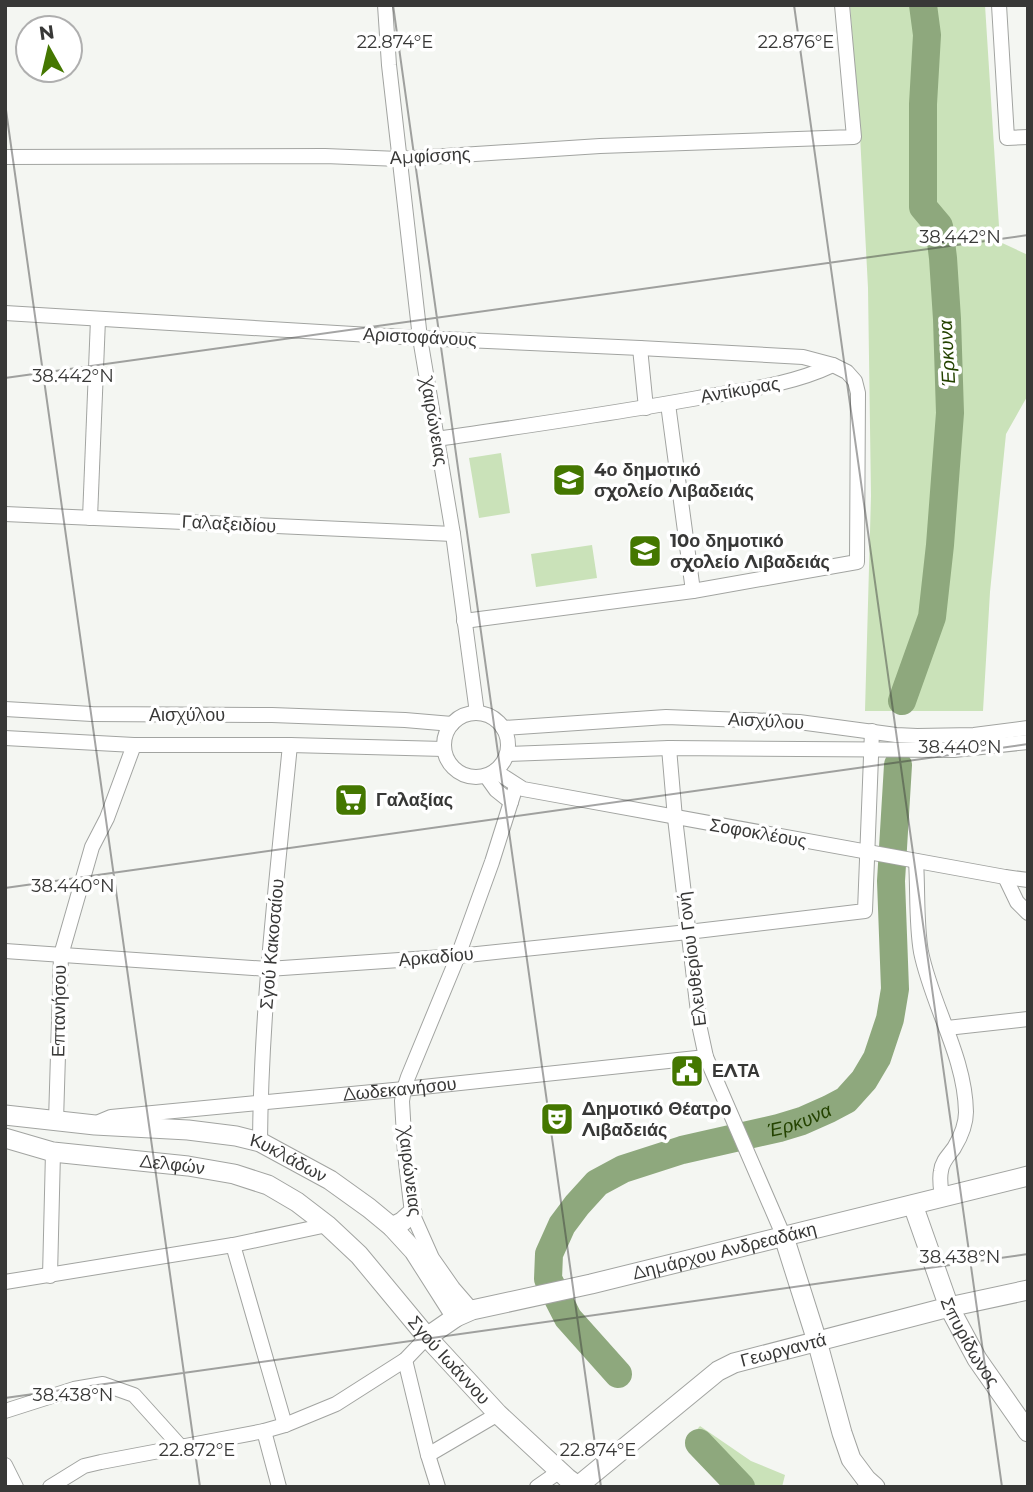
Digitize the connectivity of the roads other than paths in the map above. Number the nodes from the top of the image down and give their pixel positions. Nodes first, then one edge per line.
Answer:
1 (385, 5) edge
2 (842, 5) edge
3 (999, 5) edge
4 (1028, 137) edge
5 (5, 157) edge
6 (399, 159) junction
7 (5, 313) edge
8 (99, 319) junction
9 (420, 338) junction
10 (640, 348) junction
11 (834, 365) junction
12 (668, 404) junction
13 (646, 408) junction
14 (437, 439) junction
15 (5, 514) edge
16 (90, 518) junction
17 (453, 534) junction
18 (693, 591) junction
19 (464, 621) junction
20 (5, 709) edge
21 (477, 713) junction
22 (452, 724) junction
23 (503, 728) junction
24 (1028, 728) edge
25 (872, 731) junction
26 (5, 738) edge
27 (1028, 741) edge
28 (134, 745) junction
29 (290, 745) junction
30 (669, 748) junction
31 (444, 750) junction
32 (871, 750) junction
33 (507, 754) junction
34 (490, 773) junction
35 (516, 786) junction
36 (511, 802) junction
37 (675, 817) junction
38 (867, 853) junction
39 (913, 860) junction
40 (1005, 877) junction
41 (1028, 880) edge
42 (1028, 913) edge
43 (688, 932) junction
44 (5, 951) edge
45 (61, 955) junction
46 (458, 956) junction
47 (268, 969) junction
48 (1028, 1019) edge
49 (947, 1028) junction
50 (706, 1057) junction
51 (404, 1089) junction
52 (260, 1103) junction
53 (5, 1115) edge
54 (57, 1121) junction
55 (95, 1125) junction
56 (5, 1138) edge
57 (260, 1142) junction
58 (52, 1152) junction
59 (1028, 1176) edge
60 (942, 1197) junction
61 (913, 1205) junction
62 (412, 1213) junction
63 (327, 1225) junction
64 (392, 1227) junction
65 (784, 1237) junction
66 (233, 1245) junction
67 (50, 1276) junction
68 (5, 1282) edge
69 (1028, 1290) edge
70 (949, 1307) junction
71 (464, 1313) junction
72 (427, 1337) junction
73 (817, 1341) junction
74 (405, 1360) junction
75 (5, 1411) edge
76 (498, 1415) junction
77 (285, 1425) junction
78 (264, 1432) junction
79 (1028, 1432) edge
80 (180, 1446) junction
81 (428, 1455) junction
82 (5, 1465) edge
83 (560, 1471) junction
84 (578, 1486) edge
85 (16, 1487) edge
86 (50, 1487) edge
87 (278, 1487) edge
88 (438, 1487) edge
89 (537, 1487) edge
90 (875, 1487) edge

1 - 6 street, Χαιρώνειας
2 - 6 street, Αμφίσσης
3 - 4 street
5 - 6 street, Αμφίσσης
6 - 9 street, Χαιρώνειας
7 - 8 street, Αριστοφάνους
8 - 9 street, Αριστοφάνους
8 - 16 street
9 - 10 street, Αριστοφάνους
9 - 14 street, Χαιρώνειας
10 - 11 street, Αριστοφάνους
10 - 13 street
11 - 12 street, Αντίκυρας
11 - 18 street
12 - 13 street, Αντίκυρας
12 - 18 street
13 - 14 street, Αντίκυρας
14 - 17 street, Χαιρώνειας
15 - 16 street, Γαλαξειδίου
16 - 17 street, Γαλαξειδίου
17 - 19 street, Χαιρώνειας
18 - 19 street
19 - 21 street, Χαιρώνειας
20 - 22 street, Αισχύλου
21 - 22 street
21 - 23 street
22 - 31 street
23 - 25 street, Αισχύλου
23 - 33 street
24 - 25 street, Αισχύλου
25 - 32 street
26 - 28 street, Αισχύλου
27 - 32 street, Αισχύλου
28 - 29 street, Αισχύλου
28 - 45 street, Επτανήσου
29 - 31 street, Αισχύλου
29 - 47 street, Σγού Κακοσαίου
30 - 32 street, Αισχύλου
30 - 33 street, Αισχύλου
30 - 37 street, Ελευθερίου Γονή
31 - 34 street
32 - 38 street
33 - 34 street
34 - 35 street, Σοφοκλέους
34 - 36 street
35 - 36 street, Χαιρώνειας
35 - 37 street, Σοφοκλέους
36 - 46 street, Χαιρώνειας
37 - 38 street, Σοφοκλέους
37 - 43 street, Ελευθερίου Γονή
38 - 39 street, Σοφοκλέους
38 - 43 street, Αρκαδίου
39 - 40 street, Σοφοκλέους
39 - 49 street
40 - 41 street, Σοφοκλέους
40 - 42 street
43 - 46 street, Αρκαδίου
43 - 50 street, Ελευθερίου Γονή
44 - 45 street, Αρκαδίου
45 - 47 street, Αρκαδίου
45 - 54 street, Επτανήσου
46 - 47 street, Αρκαδίου
46 - 51 street, Χαιρώνειας
47 - 52 street, Σγού Κακοσαίου
48 - 49 street
49 - 60 street
50 - 51 street, Δωδεκανήσου
50 - 65 street, Ελευθερίου Γονή
51 - 52 street, Δωδεκανήσου
51 - 62 street, Χαιρώνειας
52 - 55 street, Δωδεκανήσου
52 - 57 street, Σγού Κακοσαίου
53 - 54 main road
54 - 55 main road, Κυκλάδων
55 - 57 main road, Κυκλάδων
56 - 58 main road, Δελφών
57 - 64 main road, Κυκλάδων
58 - 63 main road, Δελφών
58 - 67 street
59 - 60 main road, Δημάρχου Ανδρεαδάκη
60 - 61 main road, Δημάρχου Ανδρεαδάκη
61 - 65 main road, Δημάρχου Ανδρεαδάκη
61 - 70 main road, Σπυρίδωνος
62 - 64 main road
62 - 71 street, Χαιρώνειας
63 - 66 street
63 - 72 main road, Σγού Ιωάννου
64 - 71 main road, Κυκλάδων
65 - 71 main road, Δημάρχου Ανδρεαδάκη
65 - 73 main road
66 - 67 street
66 - 77 street
67 - 68 street
69 - 70 main road, Γεωργαντά
70 - 73 main road, Γεωργαντά
70 - 79 main road, Σπυρίδωνος
71 - 72 main road, Δημάρχου Ανδρεαδάκη
72 - 74 street
72 - 76 main road, Σγού Ιωάννου
73 - 84 main road, Γεωργαντά
73 - 90 main road
74 - 77 street
74 - 81 street
75 - 80 street
76 - 81 street
76 - 83 main road, Σγού Ιωάννου
77 - 78 street
78 - 80 street
78 - 87 street
80 - 86 street
81 - 88 street
82 - 85 street
83 - 84 main road, Σγού Ιωάννου
83 - 89 street

